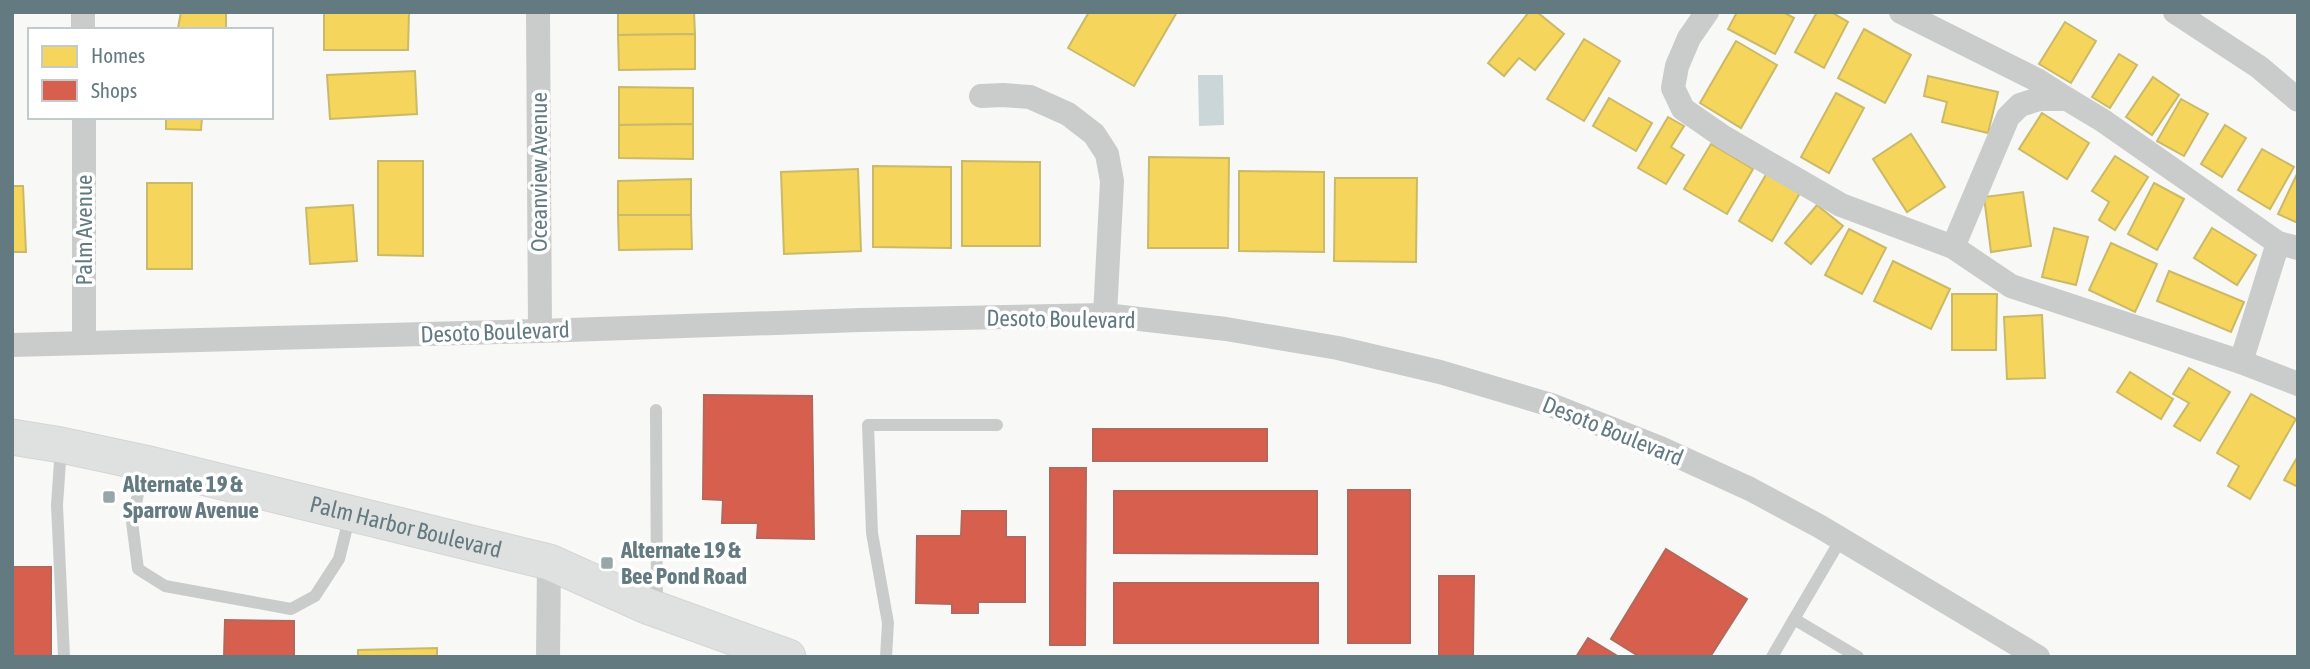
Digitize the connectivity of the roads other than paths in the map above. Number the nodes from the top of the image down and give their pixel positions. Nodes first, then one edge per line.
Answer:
1 (538, 12) edge
2 (1707, 12) edge
3 (1901, 12) edge
4 (2175, 12) edge
5 (981, 96) dead end
6 (2067, 99) junction
7 (2298, 100) edge
8 (84, 119) edge
9 (2288, 246) edge
10 (1952, 247) junction
11 (1105, 315) junction
12 (540, 331) junction
13 (84, 343) junction
14 (12, 345) edge
15 (2241, 362) junction
16 (2298, 384) edge
17 (656, 410) dead end
18 (997, 425) dead end
19 (12, 438) edge
20 (61, 445) junction
21 (145, 463) junction
22 (350, 513) junction
23 (1841, 539) junction
24 (549, 562) junction
25 (657, 610) junction
26 (1794, 619) junction
27 (64, 657) edge
28 (548, 657) edge
29 (788, 657) edge
30 (886, 657) edge
31 (1772, 657) edge
32 (1858, 657) edge
33 (2038, 657) edge

1 - 12 street, Oceanview Avenue
2 - 10 street
3 - 6 street
4 - 7 street
5 - 11 street
6 - 9 street
6 - 10 street
8 - 13 street, Palm Avenue
9 - 15 street
10 - 15 street
11 - 12 street, Desoto Boulevard
11 - 23 street, Desoto Boulevard
12 - 13 street, Desoto Boulevard
13 - 14 street, Desoto Boulevard
15 - 16 street
17 - 25 lane
18 - 30 lane
19 - 20 main road, Palm Harbor Boulevard
20 - 21 main road, Palm Harbor Boulevard
20 - 27 lane
21 - 22 main road, Palm Harbor Boulevard
21 - 22 lane
22 - 24 main road, Palm Harbor Boulevard
23 - 26 lane
23 - 33 street, Desoto Boulevard
24 - 25 main road, Palm Harbor Boulevard
24 - 28 street
25 - 29 main road, Palm Harbor Boulevard
26 - 31 lane
26 - 32 lane

